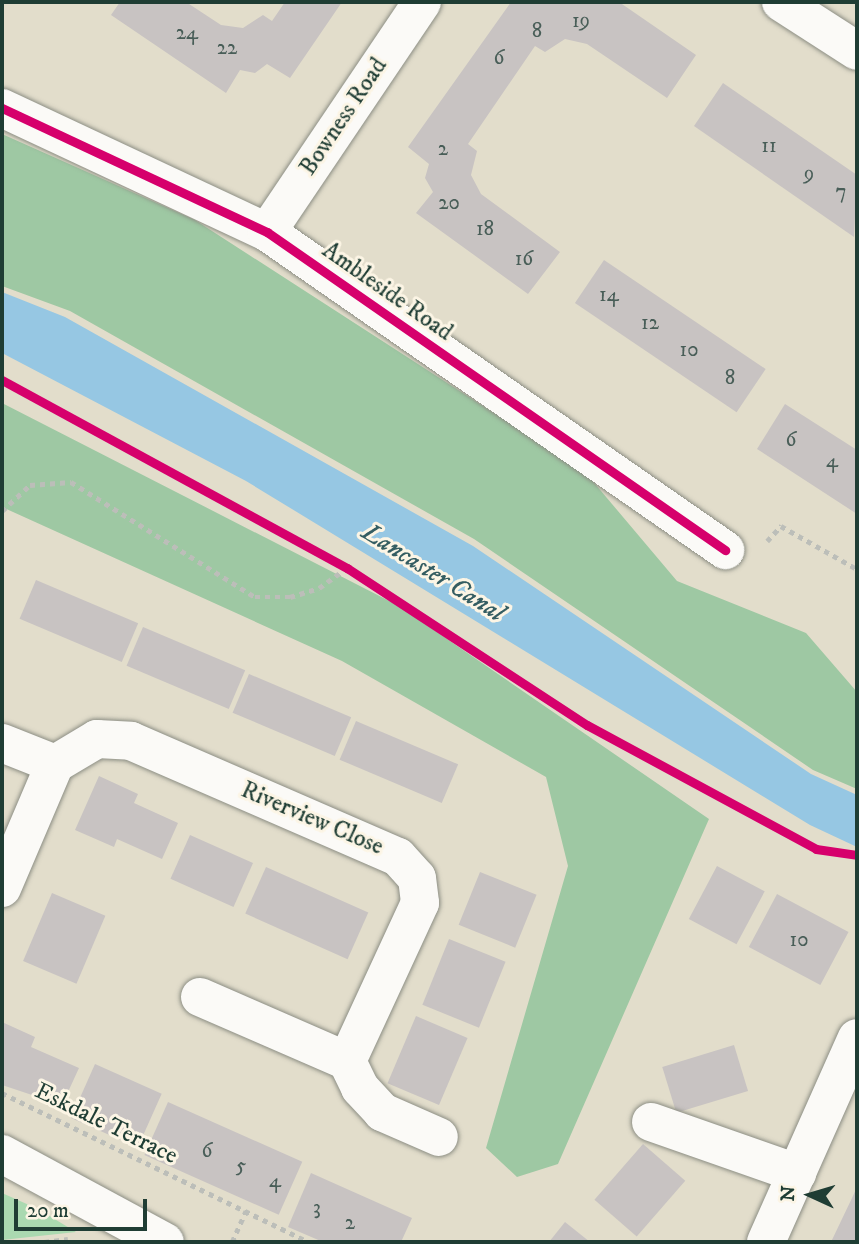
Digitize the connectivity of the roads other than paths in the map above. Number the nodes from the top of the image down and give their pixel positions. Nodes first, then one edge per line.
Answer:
1 (422, 2) edge
2 (781, 2) edge
3 (857, 51) edge
4 (2, 108) edge
5 (267, 232) junction
6 (725, 550) dead end
7 (2, 743) edge
8 (55, 764) junction
9 (2, 888) edge
10 (200, 997) dead end
11 (857, 1038) edge
12 (347, 1061) junction
13 (651, 1122) dead end
14 (439, 1137) dead end
15 (2, 1154) edge
16 (797, 1173) junction
17 (165, 1242) edge
18 (766, 1242) edge

1 - 5 street, Bowness Road
2 - 3 street
4 - 5 street, Ambleside Road
5 - 6 street, Ambleside Road
7 - 8 street
8 - 9 street
8 - 12 street, Riverview Close
10 - 12 street
11 - 16 street
12 - 14 street
13 - 16 street
15 - 17 street
16 - 18 street

